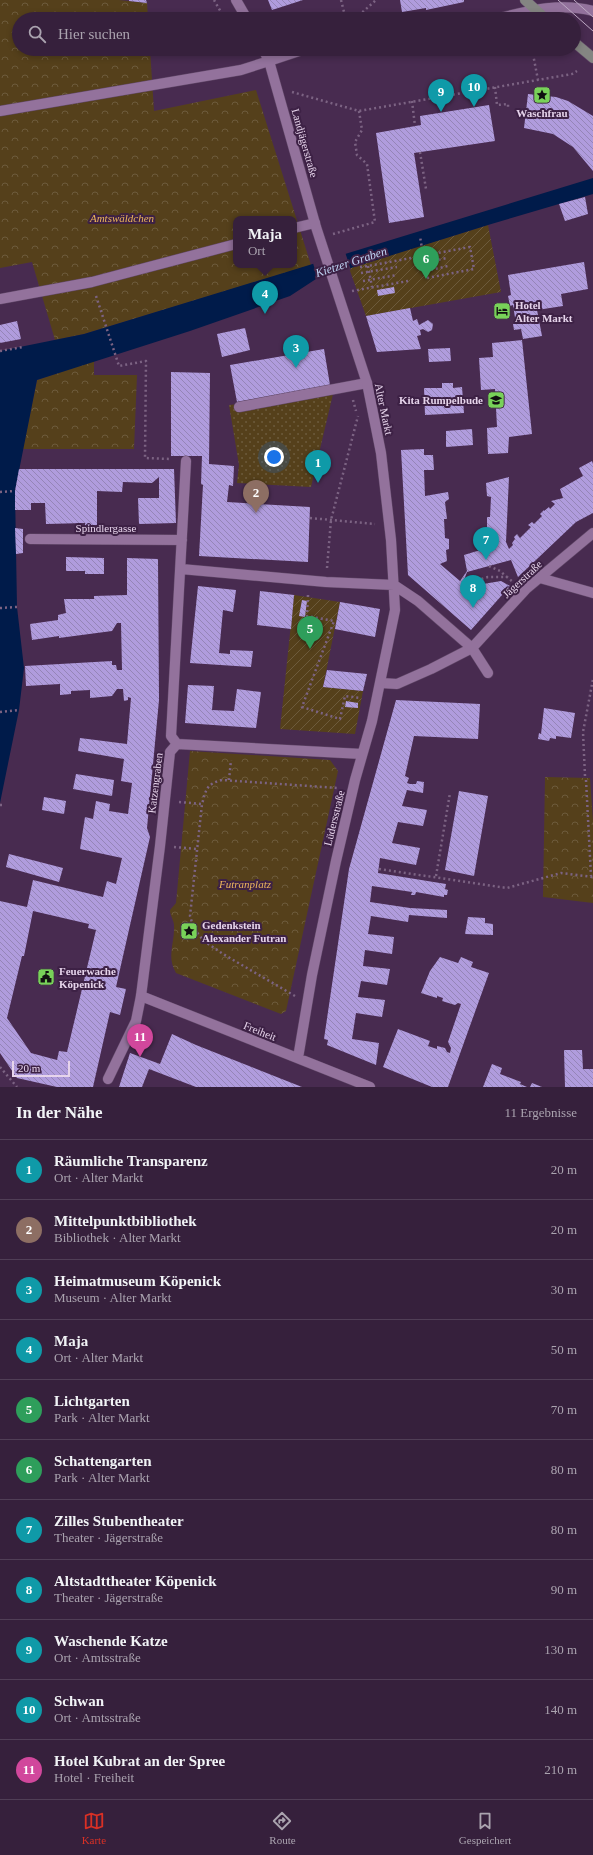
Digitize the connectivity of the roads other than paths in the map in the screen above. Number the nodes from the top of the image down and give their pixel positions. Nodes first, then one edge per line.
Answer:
1 (236, 0) edge
2 (525, 0) edge
3 (535, 10) junction
4 (593, 11) edge
5 (243, 12) edge
6 (526, 12) edge
7 (537, 12) edge
8 (581, 48) edge
9 (266, 56) edge
10 (284, 56) edge
11 (593, 58) edge
12 (269, 61) junction
13 (0, 112) edge
14 (315, 223) junction
15 (297, 227) edge
16 (321, 241) joint
17 (233, 245) edge
18 (0, 299) edge
19 (367, 383) junction
20 (239, 407) dead end
21 (186, 460) road end
22 (593, 533) edge
23 (30, 539) dead end
24 (182, 540) junction
25 (181, 569) junction
26 (540, 578) junction
27 (394, 586) junction
28 (593, 593) edge
29 (472, 648) junction
30 (488, 673) dead end
31 (381, 683) junction
32 (177, 744) junction
33 (362, 754) junction
34 (141, 996) junction
35 (298, 1058) junction
36 (108, 1079) dead end
37 (370, 1087) edge

1 - 5 street
2 - 3 main road
3 - 4 street
3 - 6 street
3 - 7 main road
8 - 11 main road
9 - 12 street, Landjägerstraße
10 - 12 street
12 - 13 street
12 - 14 street, Landjägerstraße
14 - 15 street
14 - 16 street, Landjägerstraße
16 - 19 street, Alter Markt
17 - 18 street
19 - 20 street
19 - 27 street, Alter Markt
21 - 24 street, Katzengraben
22 - 26 street, Jägerstraße
23 - 24 street, Spindlergasse
24 - 25 street, Katzengraben
25 - 27 street
25 - 32 street, Katzengraben
26 - 28 street
26 - 29 street, Jägerstraße
27 - 29 street
27 - 31 street, Lüdersstraße
29 - 30 street
29 - 31 street
31 - 33 street, Lüdersstraße
32 - 33 street
32 - 34 street, Katzengraben
33 - 35 street, Lüdersstraße
34 - 35 street, Freiheit
34 - 36 street, Katzengraben
35 - 37 street, Freiheit

